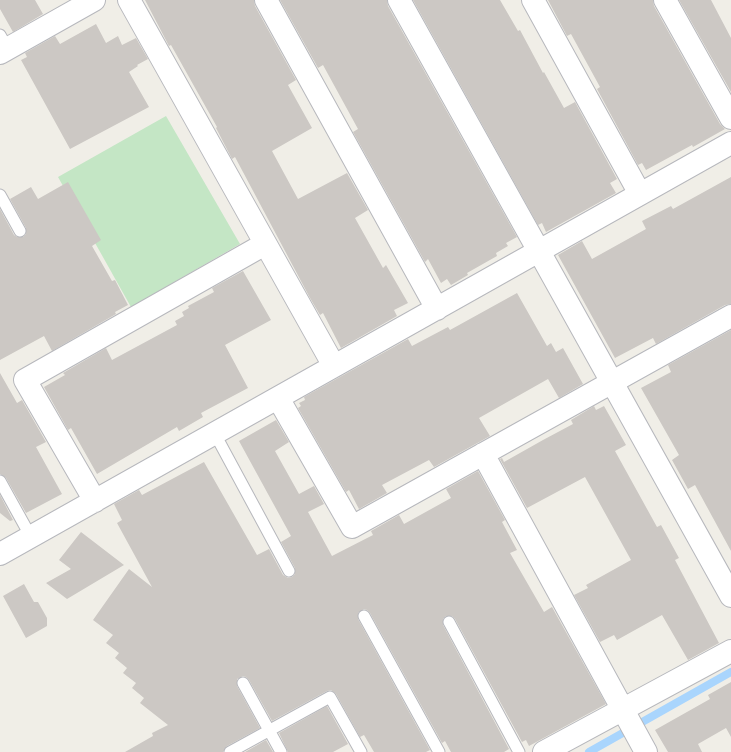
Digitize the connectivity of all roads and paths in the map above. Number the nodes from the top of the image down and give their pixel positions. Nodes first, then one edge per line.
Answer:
1 (94, 0) edge
2 (129, 0) edge
3 (266, 0) edge
4 (399, 0) edge
5 (533, 0) edge
6 (665, 0) edge
7 (3, 46) edge
8 (731, 118) edge
9 (731, 143) edge
10 (640, 194) junction
11 (0, 195) edge
12 (20, 231) dead end
13 (265, 244) junction
14 (539, 251) junction
15 (437, 308) junction
16 (731, 316) edge
17 (334, 366) junction
18 (612, 383) junction
19 (278, 398) junction
20 (215, 434) junction
21 (483, 454) junction
22 (0, 481) edge
23 (95, 501) junction
24 (31, 537) junction
25 (0, 554) edge
26 (289, 571) dead end
27 (731, 596) edge
28 (364, 616) dead end
29 (449, 622) dead end
30 (731, 651) edge
31 (243, 683) dead end
32 (627, 720) junction
33 (269, 730) junction
34 (230, 752) edge
35 (281, 752) edge
36 (361, 752) edge
37 (439, 752) edge
38 (519, 752) edge
39 (544, 752) edge
40 (646, 752) edge

1 - 7 street
2 - 13 street
3 - 15 street
4 - 14 street
5 - 10 street
6 - 8 street
9 - 10 street
10 - 14 street
11 - 12 lane
13 - 17 street
13 - 23 street
14 - 15 street
14 - 18 street
15 - 17 street
16 - 18 street
17 - 19 street
18 - 21 street
18 - 27 street
19 - 20 street
19 - 21 street
20 - 23 street
20 - 26 lane
21 - 32 street
22 - 24 lane
23 - 24 street
24 - 25 street
28 - 37 lane
29 - 38 lane
30 - 32 street
31 - 33 lane
32 - 39 street
32 - 40 street
33 - 34 lane
33 - 35 lane
33 - 36 lane

